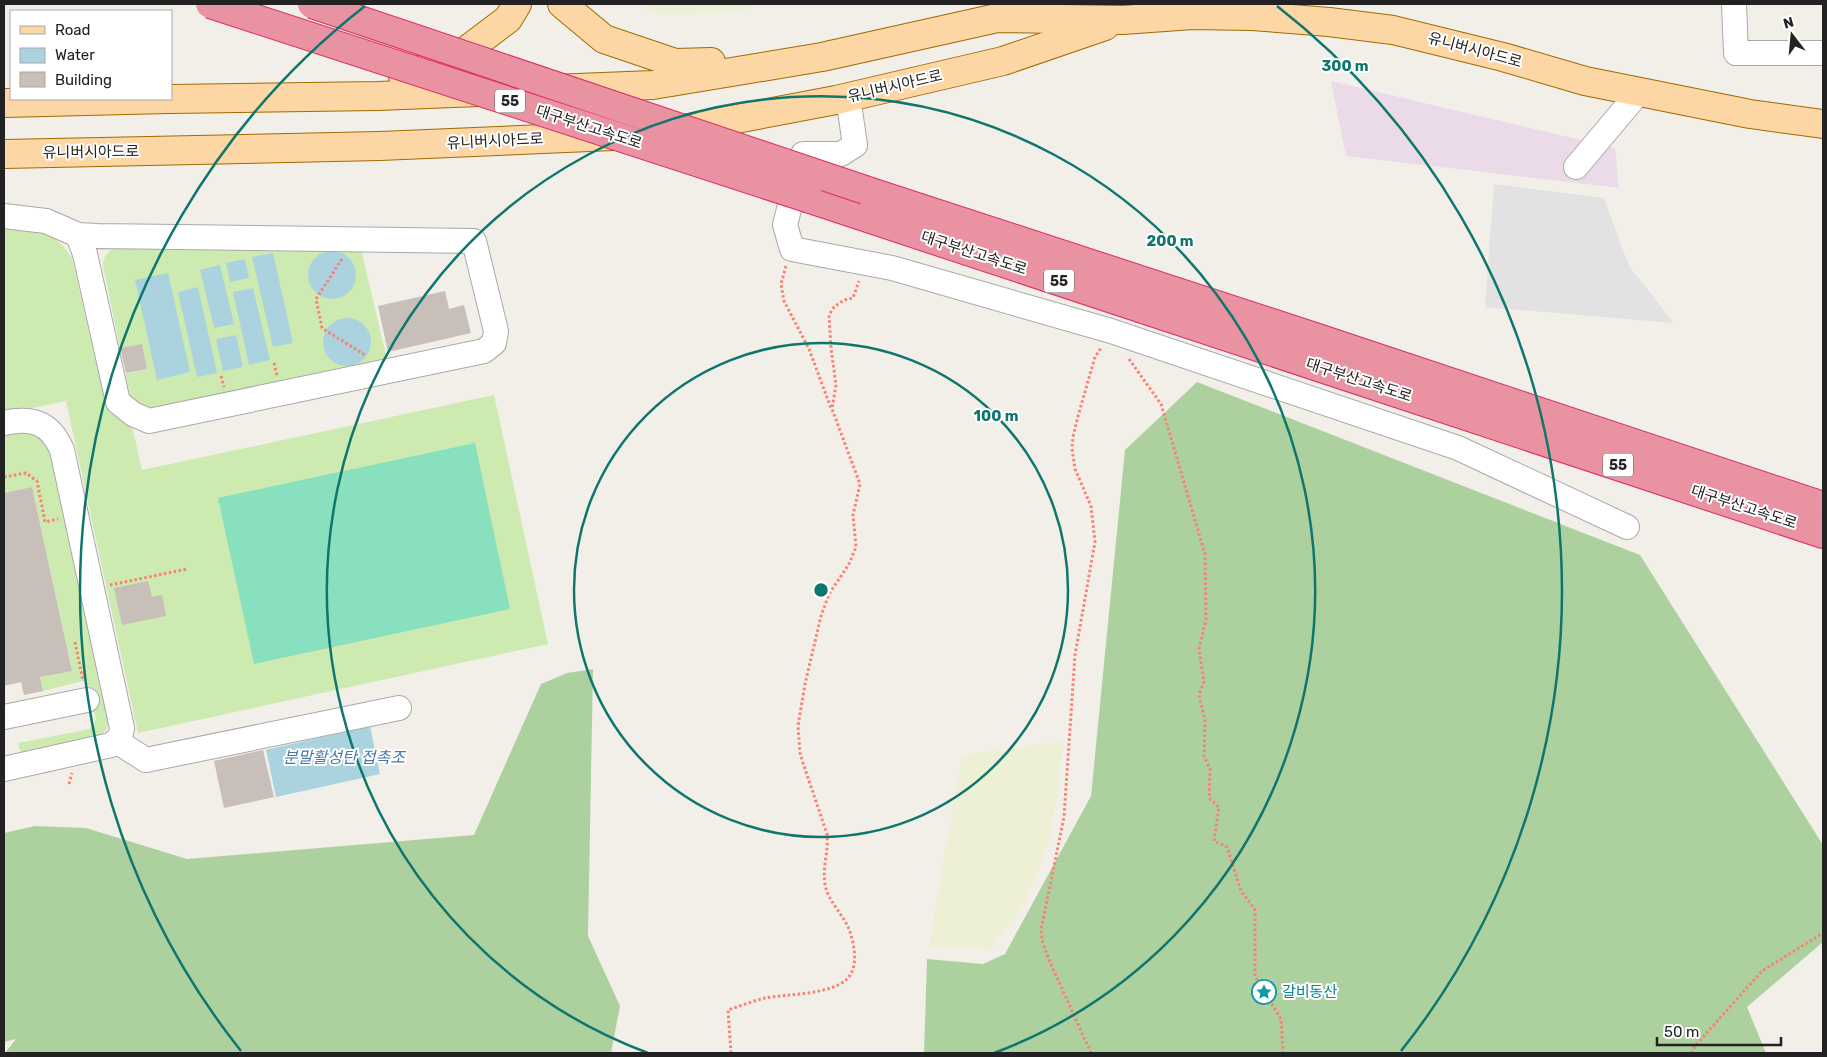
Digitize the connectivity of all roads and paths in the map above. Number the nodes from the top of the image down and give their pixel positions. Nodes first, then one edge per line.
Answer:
1 (210, 4) edge
2 (312, 4) edge
3 (517, 4) edge
4 (562, 4) edge
5 (1734, 4) edge
6 (1068, 12) edge
7 (1328, 13) edge
8 (1123, 20) junction
9 (1823, 53) edge
10 (822, 57) junction
11 (1639, 92) junction
12 (322, 96) junction
13 (848, 97) junction
14 (172, 99) edge
15 (128, 100) edge
16 (4, 103) edge
17 (1823, 124) edge
18 (4, 154) edge
19 (1576, 167) dead end
20 (4, 216) edge
21 (78, 235) junction
22 (792, 249) junction
23 (344, 256) dead end
24 (865, 263) junction
25 (1111, 331) junction
26 (366, 356) dead end
27 (1129, 358) dead end
28 (1417, 385) junction
29 (832, 409) junction
30 (4, 423) edge
31 (4, 477) edge
32 (1823, 506) edge
33 (76, 515) junction
34 (1627, 527) dead end
35 (1823, 534) edge
36 (187, 569) dead end
37 (92, 589) junction
38 (75, 642) dead end
39 (87, 700) joint
40 (399, 708) dead end
41 (4, 718) edge
42 (116, 741) junction
43 (4, 769) edge
44 (1823, 933) edge
45 (731, 1053) edge
46 (1092, 1053) edge
47 (1283, 1053) edge
48 (1691, 1053) edge

1 - 28 highway, 대구부산고속도로 / 55, bridge
2 - 28 highway, 대구부산고속도로 / 55, bridge
3 - 12 main road
4 - 10 main road
5 - 9 street
6 - 8 main road, 유니버시아드로
6 - 10 main road, 유니버시아드로
7 - 8 main road, 유니버시아드로
7 - 11 main road, 유니버시아드로
8 - 13 main road, 유니버시아드로
10 - 12 main road, 유니버시아드로
11 - 17 main road, 유니버시아드로
11 - 19 street
12 - 14 main road, 유니버시아드로
13 - 18 main road, 유니버시아드로
13 - 22 street
15 - 16 main road, 유니버시아드로
20 - 21 street
21 - 21 street
22 - 24 street
22 - 29 path
23 - 26 path
24 - 25 street
24 - 29 path
25 - 34 street
25 - 46 path
27 - 47 path
28 - 32 highway, 대구부산고속도로 / 55
28 - 35 highway, 대구부산고속도로 / 55
29 - 45 path
30 - 33 street
31 - 33 path
33 - 37 street
36 - 37 path
37 - 42 street
38 - 39 path
39 - 41 street
40 - 42 street
42 - 43 street
44 - 48 path

